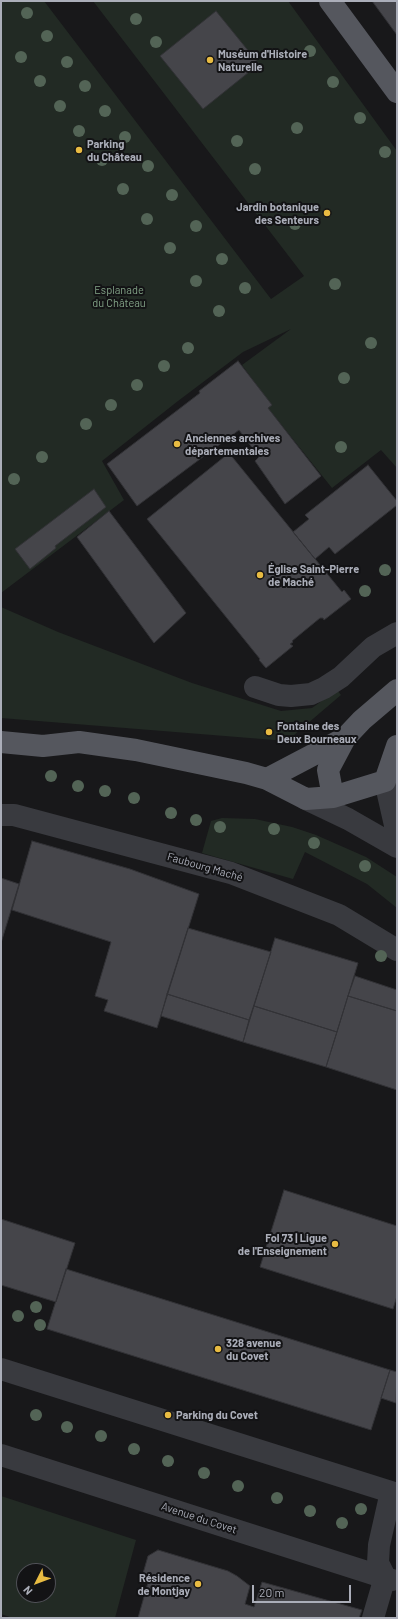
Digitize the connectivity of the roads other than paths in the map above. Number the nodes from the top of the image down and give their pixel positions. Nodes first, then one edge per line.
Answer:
1 (330, 1) edge
2 (397, 92) edge
3 (397, 633) edge
4 (254, 687) dead end
5 (397, 690) edge
6 (345, 738) junction
7 (1, 742) edge
8 (397, 746) edge
9 (267, 779) junction
10 (385, 781) junction
11 (333, 797) junction
12 (306, 799) junction
13 (1, 815) edge
14 (348, 819) junction
15 (397, 834) edge
16 (397, 847) edge
17 (397, 950) edge
18 (1, 1368) edge
19 (1, 1455) edge
20 (394, 1494) edge
21 (391, 1579) edge
22 (373, 1618) edge

1 - 2 main road
3 - 4 street
5 - 6 main road
6 - 9 main road
6 - 11 main road
7 - 9 main road
8 - 10 main road
9 - 12 main road
10 - 11 main road
10 - 15 street
11 - 12 main road
11 - 14 street
12 - 14 street
13 - 17 street, Faubourg Maché
14 - 16 street
18 - 20 street
19 - 21 street, Avenue du Covet
20 - 21 street
21 - 22 street

